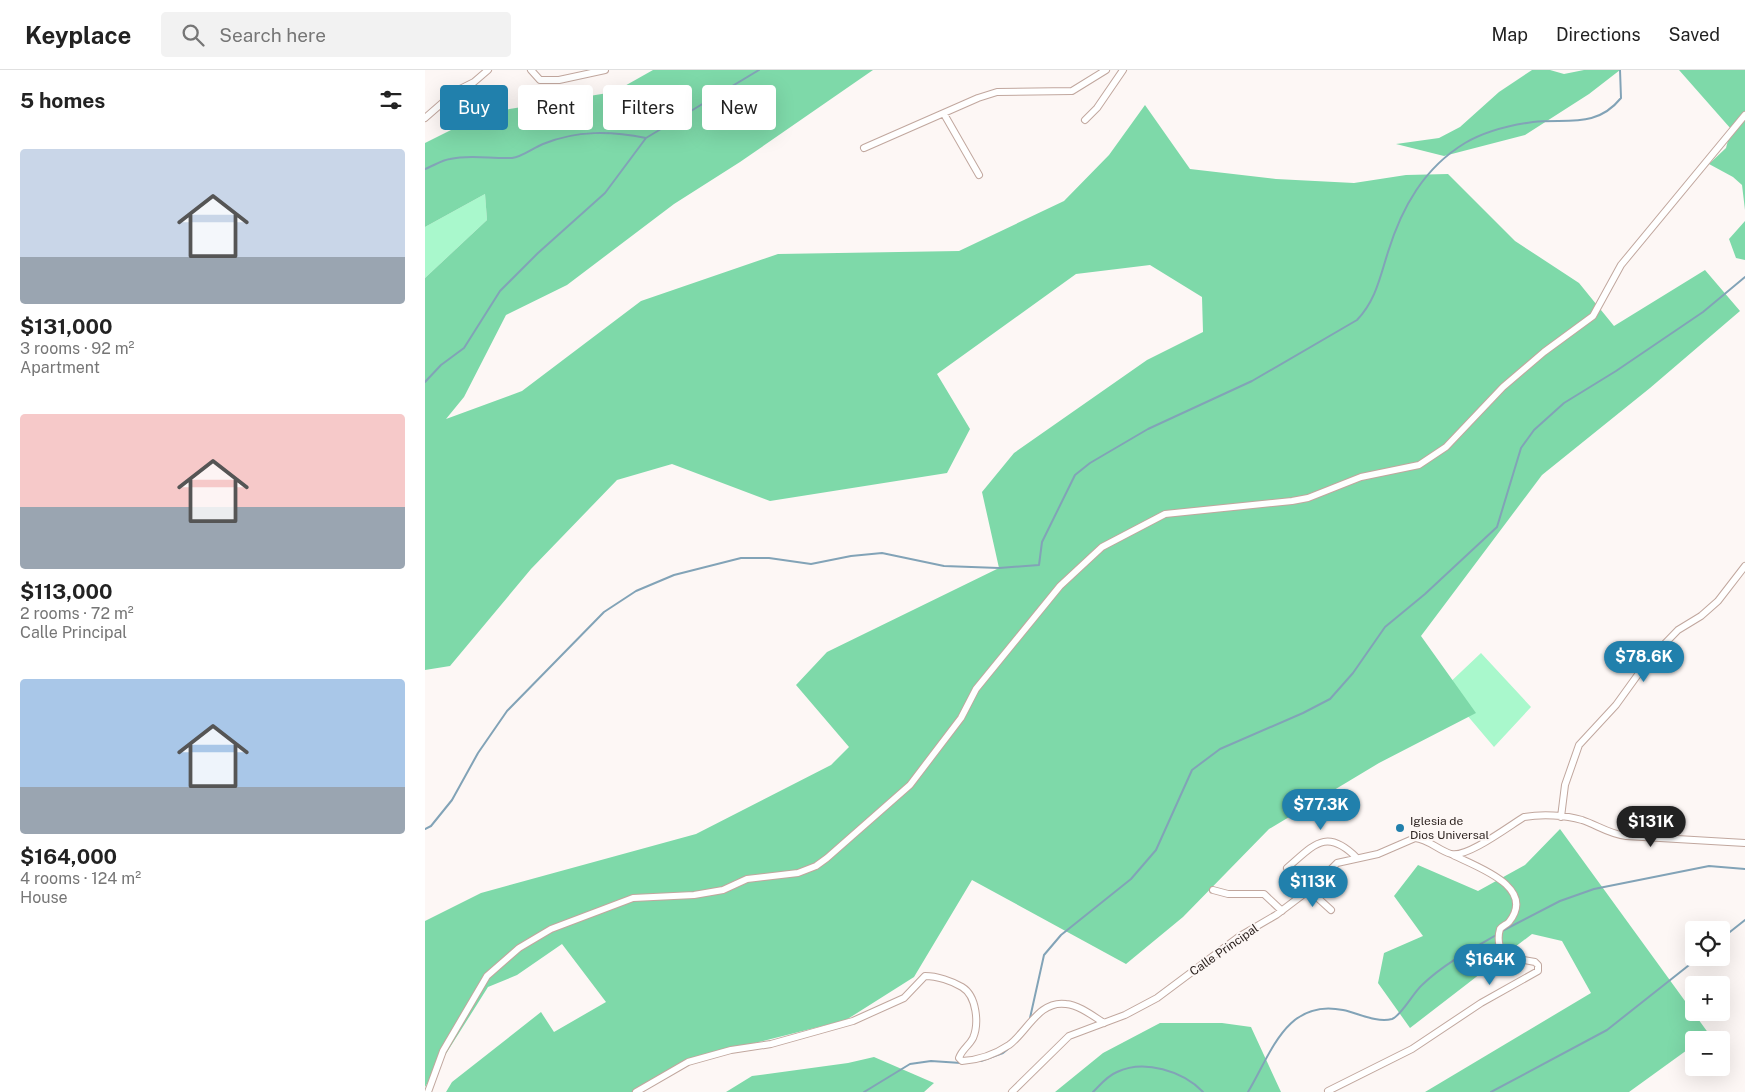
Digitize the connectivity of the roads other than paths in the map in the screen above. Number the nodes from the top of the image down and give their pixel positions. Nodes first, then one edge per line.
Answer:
1 (488, 70) edge
2 (531, 70) edge
3 (605, 70) edge
4 (1106, 70) edge
5 (1123, 70) edge
6 (944, 114) junction
7 (1745, 115) edge
8 (425, 118) edge
9 (1085, 120) dead end
10 (864, 148) dead end
11 (979, 175) dead end
12 (1745, 566) edge
13 (1561, 817) junction
14 (1745, 843) edge
15 (1450, 854) junction
16 (1357, 858) junction
17 (1287, 868) dead end
18 (1213, 890) dead end
19 (1309, 890) junction
20 (1331, 910) dead end
21 (1282, 911) junction
22 (1104, 1023) junction
23 (1328, 1091) dead end
24 (428, 1092) edge
25 (636, 1092) edge
26 (1012, 1092) edge

1 - 8 street
2 - 3 street
4 - 6 street
5 - 9 street
6 - 10 street
6 - 11 street
7 - 24 street
12 - 13 street
13 - 14 street
13 - 15 street
15 - 16 street, Calle Principal
15 - 23 street, Calle Principal
16 - 17 street
16 - 19 street, Calle Principal
18 - 21 street
19 - 20 street
19 - 21 street, Calle Principal
21 - 22 street, Calle Principal
22 - 25 street
22 - 26 street, Calle Principal

